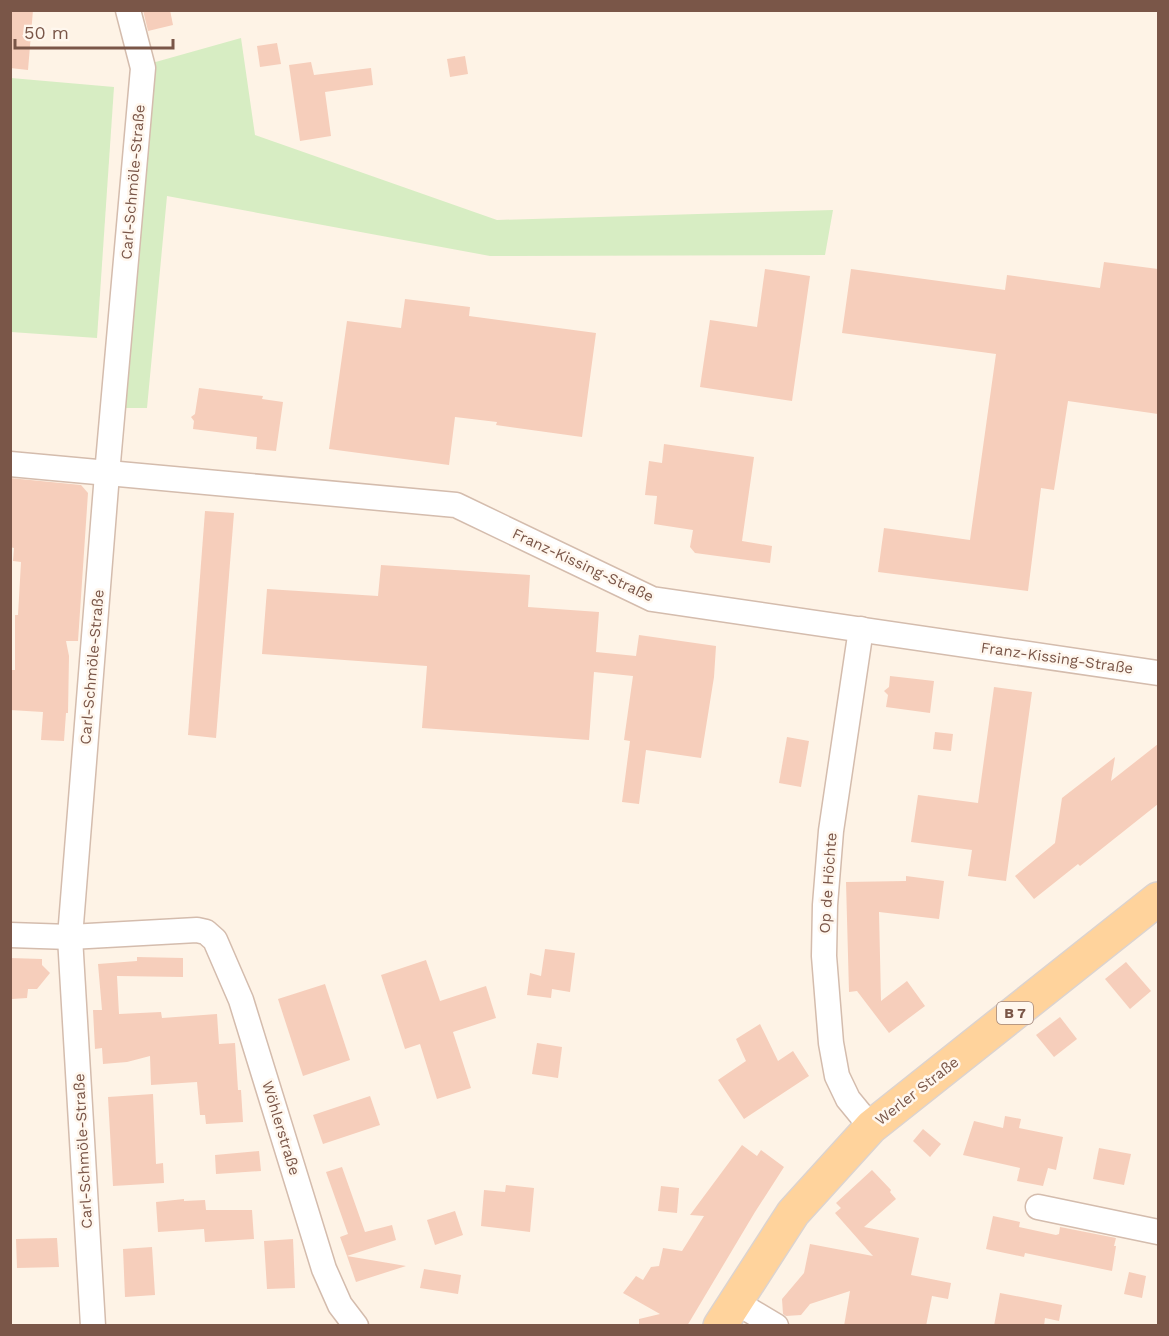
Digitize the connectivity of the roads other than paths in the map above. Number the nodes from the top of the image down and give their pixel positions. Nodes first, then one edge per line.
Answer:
1 (128, 10) edge
2 (10, 464) edge
3 (107, 474) junction
4 (861, 629) junction
5 (1158, 673) edge
6 (1158, 898) edge
7 (10, 935) edge
8 (70, 938) junction
9 (871, 1127) junction
10 (1038, 1207) dead end
11 (1158, 1232) edge
12 (727, 1313) edge
13 (93, 1326) edge
14 (356, 1326) edge
15 (776, 1326) edge

1 - 3 street, Carl-Schmöle-Straße
2 - 3 street, Franz-Kissing-Straße
3 - 4 street, Franz-Kissing-Straße
3 - 8 street, Carl-Schmöle-Straße
4 - 5 street, Franz-Kissing-Straße
4 - 9 street, Op de Höchte
6 - 9 main road, Werler Straße / B 7
7 - 8 street
8 - 13 street, Carl-Schmöle-Straße
8 - 14 street, Wöhlerstraße
9 - 12 main road, Werler Straße / B 7
10 - 11 street
12 - 15 street

